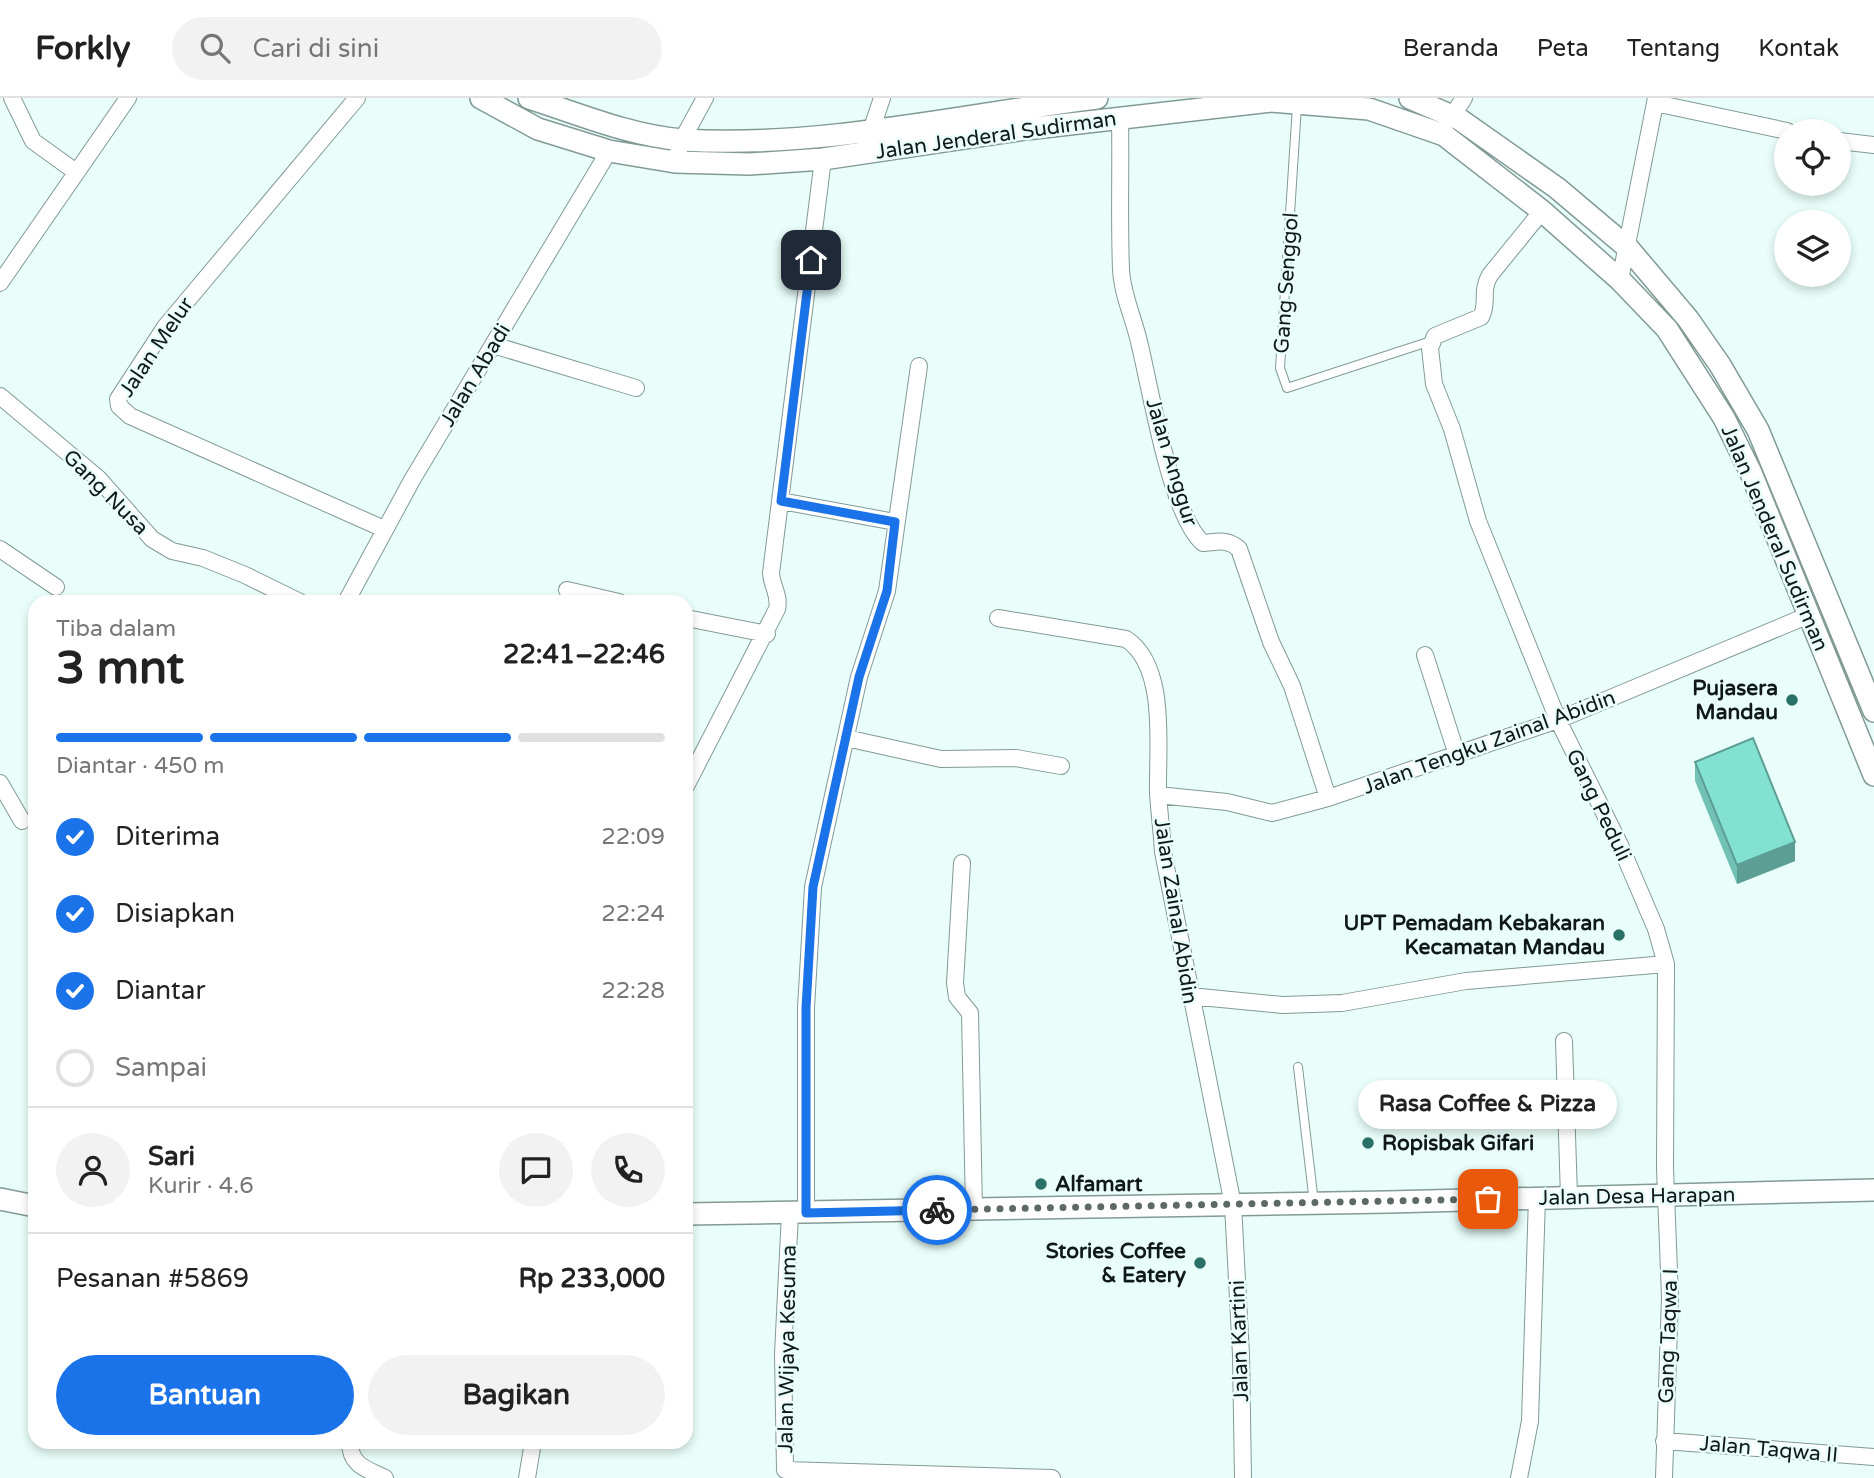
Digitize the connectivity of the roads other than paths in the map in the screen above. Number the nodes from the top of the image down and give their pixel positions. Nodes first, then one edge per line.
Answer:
1 (12, 98) edge
2 (128, 98) edge
3 (358, 98) edge
4 (481, 98) edge
5 (705, 98) edge
6 (882, 98) edge
7 (1097, 98) edge
8 (1410, 98) edge
9 (538, 99) edge
10 (1655, 100) edge
11 (1297, 103) junction
12 (1458, 107) edge
13 (1120, 118) junction
14 (1774, 128) edge
15 (871, 131) junction
16 (682, 140) junction
17 (1851, 142) edge
18 (1874, 145) edge
19 (609, 151) junction
20 (823, 159) junction
21 (675, 162) junction
22 (76, 172) junction
23 (1542, 211) junction
24 (1628, 248) junction
25 (1620, 280) junction
26 (0, 283) edge
27 (1431, 341) junction
28 (493, 345) junction
29 (919, 366) dead end
30 (636, 388) dead end
31 (0, 396) edge
32 (781, 501) junction
33 (895, 522) junction
34 (384, 529) junction
35 (0, 549) edge
36 (56, 587) dead end
37 (567, 590) dead end
38 (286, 595) edge
39 (350, 595) edge
40 (589, 595) edge
41 (1809, 615) junction
42 (998, 618) dead end
43 (693, 619) edge
44 (767, 634) junction
45 (1425, 655) dead end
46 (1874, 711) edge
47 (1558, 720) junction
48 (846, 738) junction
49 (1457, 755) junction
50 (1061, 766) dead end
51 (693, 773) edge
52 (1874, 775) edge
53 (0, 783) edge
54 (1158, 795) junction
55 (1328, 798) junction
56 (22, 821) dead end
57 (962, 863) dead end
58 (1666, 964) junction
59 (1190, 996) junction
60 (1564, 1041) dead end
61 (1298, 1067) dead end
62 (1874, 1190) edge
63 (1667, 1195) junction
64 (1569, 1197) junction
65 (1537, 1198) junction
66 (0, 1199) edge
67 (1314, 1203) junction
68 (28, 1205) edge
69 (1233, 1205) junction
70 (974, 1210) junction
71 (798, 1213) junction
72 (693, 1214) edge
73 (1664, 1441) junction
74 (351, 1449) edge
75 (532, 1449) edge
76 (1874, 1457) edge
77 (785, 1474) edge
78 (943, 1476) edge
79 (385, 1478) edge
80 (527, 1478) edge
81 (1052, 1478) edge
82 (1243, 1478) edge
83 (1519, 1478) edge
84 (1664, 1478) edge

1 - 22 street
2 - 22 street
3 - 34 street, Jalan Melur
4 - 19 street, Jalan Jenderal Sudirman
5 - 16 street
6 - 15 street
7 - 15 street, Jalan Jenderal Sudirman
8 - 12 street, Jalan Jenderal Sudirman
9 - 16 street, Jalan Jenderal Sudirman
10 - 14 street
10 - 24 street
11 - 13 street, Jalan Jenderal Sudirman
11 - 23 street, Jalan Jenderal Sudirman
11 - 27 lane, Gang Senggol
12 - 24 street, Jalan Jenderal Sudirman
13 - 20 street, Jalan Jenderal Sudirman
13 - 55 street, Jalan Anggur
15 - 16 street, Jalan Jenderal Sudirman
16 - 21 street
17 - 18 street
19 - 21 street, Jalan Jenderal Sudirman
19 - 28 street, Jalan Abadi
20 - 21 street, Jalan Jenderal Sudirman
20 - 32 street
22 - 26 street
23 - 25 street, Jalan Jenderal Sudirman
23 - 27 street
24 - 25 street
24 - 46 street, Jalan Jenderal Sudirman
25 - 41 street, Jalan Jenderal Sudirman
27 - 47 street, Gang Peduli
28 - 30 street
28 - 34 street, Jalan Abadi
29 - 33 street, Jalan Wijaya Kesuma
31 - 38 street, Gang Nusa
32 - 33 street
32 - 44 street
33 - 48 street, Jalan Wijaya Kesuma
34 - 39 street, Jalan Abadi
35 - 36 street
37 - 40 street
41 - 47 street, Jalan Tengku Zainal Abidin
41 - 52 street, Jalan Jenderal Sudirman
42 - 54 street, Jalan Zainal Abidin
43 - 44 street
44 - 51 street
45 - 49 street
47 - 49 street, Jalan Tengku Zainal Abidin
47 - 58 street, Gang Peduli
48 - 50 street
48 - 71 street, Jalan Wijaya Kesuma
49 - 55 street, Jalan Tengku Zainal Abidin
53 - 56 street
54 - 55 street, Jalan Tengku Zainal Abidin
54 - 59 street, Jalan Zainal Abidin
57 - 70 street
58 - 59 street
58 - 63 street, Gang Peduli
59 - 69 street, Jalan Zainal Abidin
60 - 64 street
61 - 67 lane
62 - 63 street, Jalan Desa Harapan
63 - 64 street, Jalan Desa Harapan
63 - 73 street, Gang Taqwa I
64 - 65 street, Jalan Desa Harapan
65 - 67 street, Jalan Desa Harapan
65 - 83 street
66 - 68 street
67 - 69 street, Jalan Desa Harapan
69 - 70 street, Jalan Desa Harapan
69 - 82 street, Jalan Kartini
70 - 71 street, Jalan Desa Harapan
71 - 72 street, Jalan Desa Harapan
71 - 77 street, Jalan Wijaya Kesuma
73 - 76 street, Jalan Taqwa II
73 - 84 street, Gang Taqwa I
74 - 79 street
75 - 80 street
77 - 78 street, Jalan Wijaya Kesuma
78 - 81 street, Jalan Wijaya Kesuma

